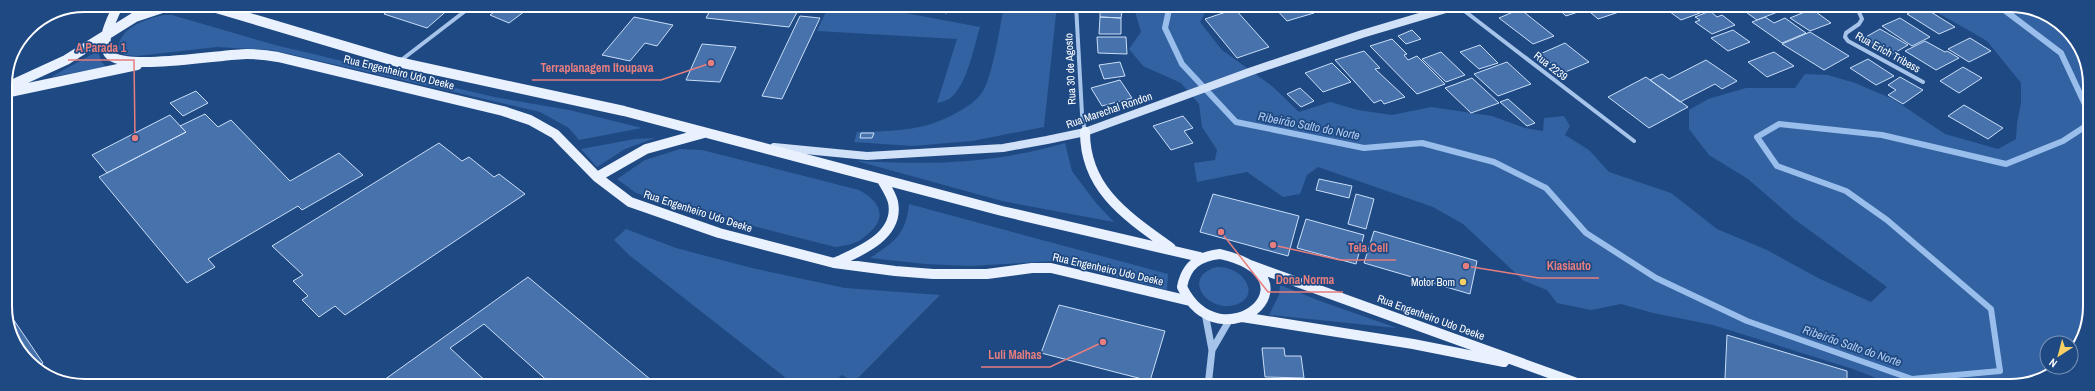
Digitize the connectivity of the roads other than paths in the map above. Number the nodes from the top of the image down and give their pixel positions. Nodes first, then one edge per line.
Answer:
1 (115, 12) edge
2 (143, 12) edge
3 (230, 12) edge
4 (464, 12) edge
5 (1076, 12) edge
6 (1437, 12) edge
7 (1465, 12) edge
8 (1858, 12) edge
9 (107, 33) junction
10 (155, 61) junction
11 (398, 62) junction
12 (1923, 82) dead end
13 (12, 85) edge
14 (12, 92) edge
15 (1085, 132) junction
16 (706, 133) junction
17 (1634, 141) dead end
18 (756, 146) junction
19 (597, 177) junction
20 (882, 180) junction
21 (1176, 251) junction
22 (1200, 257) junction
23 (834, 263) junction
24 (1250, 265) junction
25 (1190, 301) junction
26 (1205, 313) junction
27 (1242, 317) junction
28 (1230, 319) junction
29 (1212, 350) junction
30 (1535, 369) junction
31 (1209, 379) edge
32 (1564, 379) edge

1 - 9 main road
2 - 9 main road
3 - 11 main road, Rua Engenheiro Udo Deeke
4 - 11 street
5 - 15 street, Rua 30 de Agosto
6 - 15 main road, Rua Marechal Rondon
7 - 17 street, Rua 2239
8 - 12 street, Rua Erich Tribess
9 - 10 main road, Rua Engenheiro Udo Deeke
9 - 13 main road
10 - 14 main road
10 - 19 main road, Rua Engenheiro Udo Deeke
11 - 16 main road, Rua Engenheiro Udo Deeke
15 - 18 main road, Rua Marechal Rondon
15 - 21 main road
16 - 18 main road, Rua Engenheiro Udo Deeke
16 - 19 main road
18 - 20 main road, Rua Engenheiro Udo Deeke
19 - 23 main road, Rua Engenheiro Udo Deeke
20 - 21 main road, Rua Engenheiro Udo Deeke
20 - 23 main road
21 - 22 main road, Rua Engenheiro Udo Deeke
22 - 24 main road
22 - 25 main road
23 - 25 main road, Rua Engenheiro Udo Deeke
24 - 27 main road
24 - 30 main road, Rua Engenheiro Udo Deeke
25 - 26 main road
26 - 28 main road
26 - 29 street
27 - 28 main road
27 - 30 main road, Rua Engenheiro Udo Deeke
28 - 29 street
29 - 31 street
30 - 32 main road, Rua Engenheiro Udo Deeke

